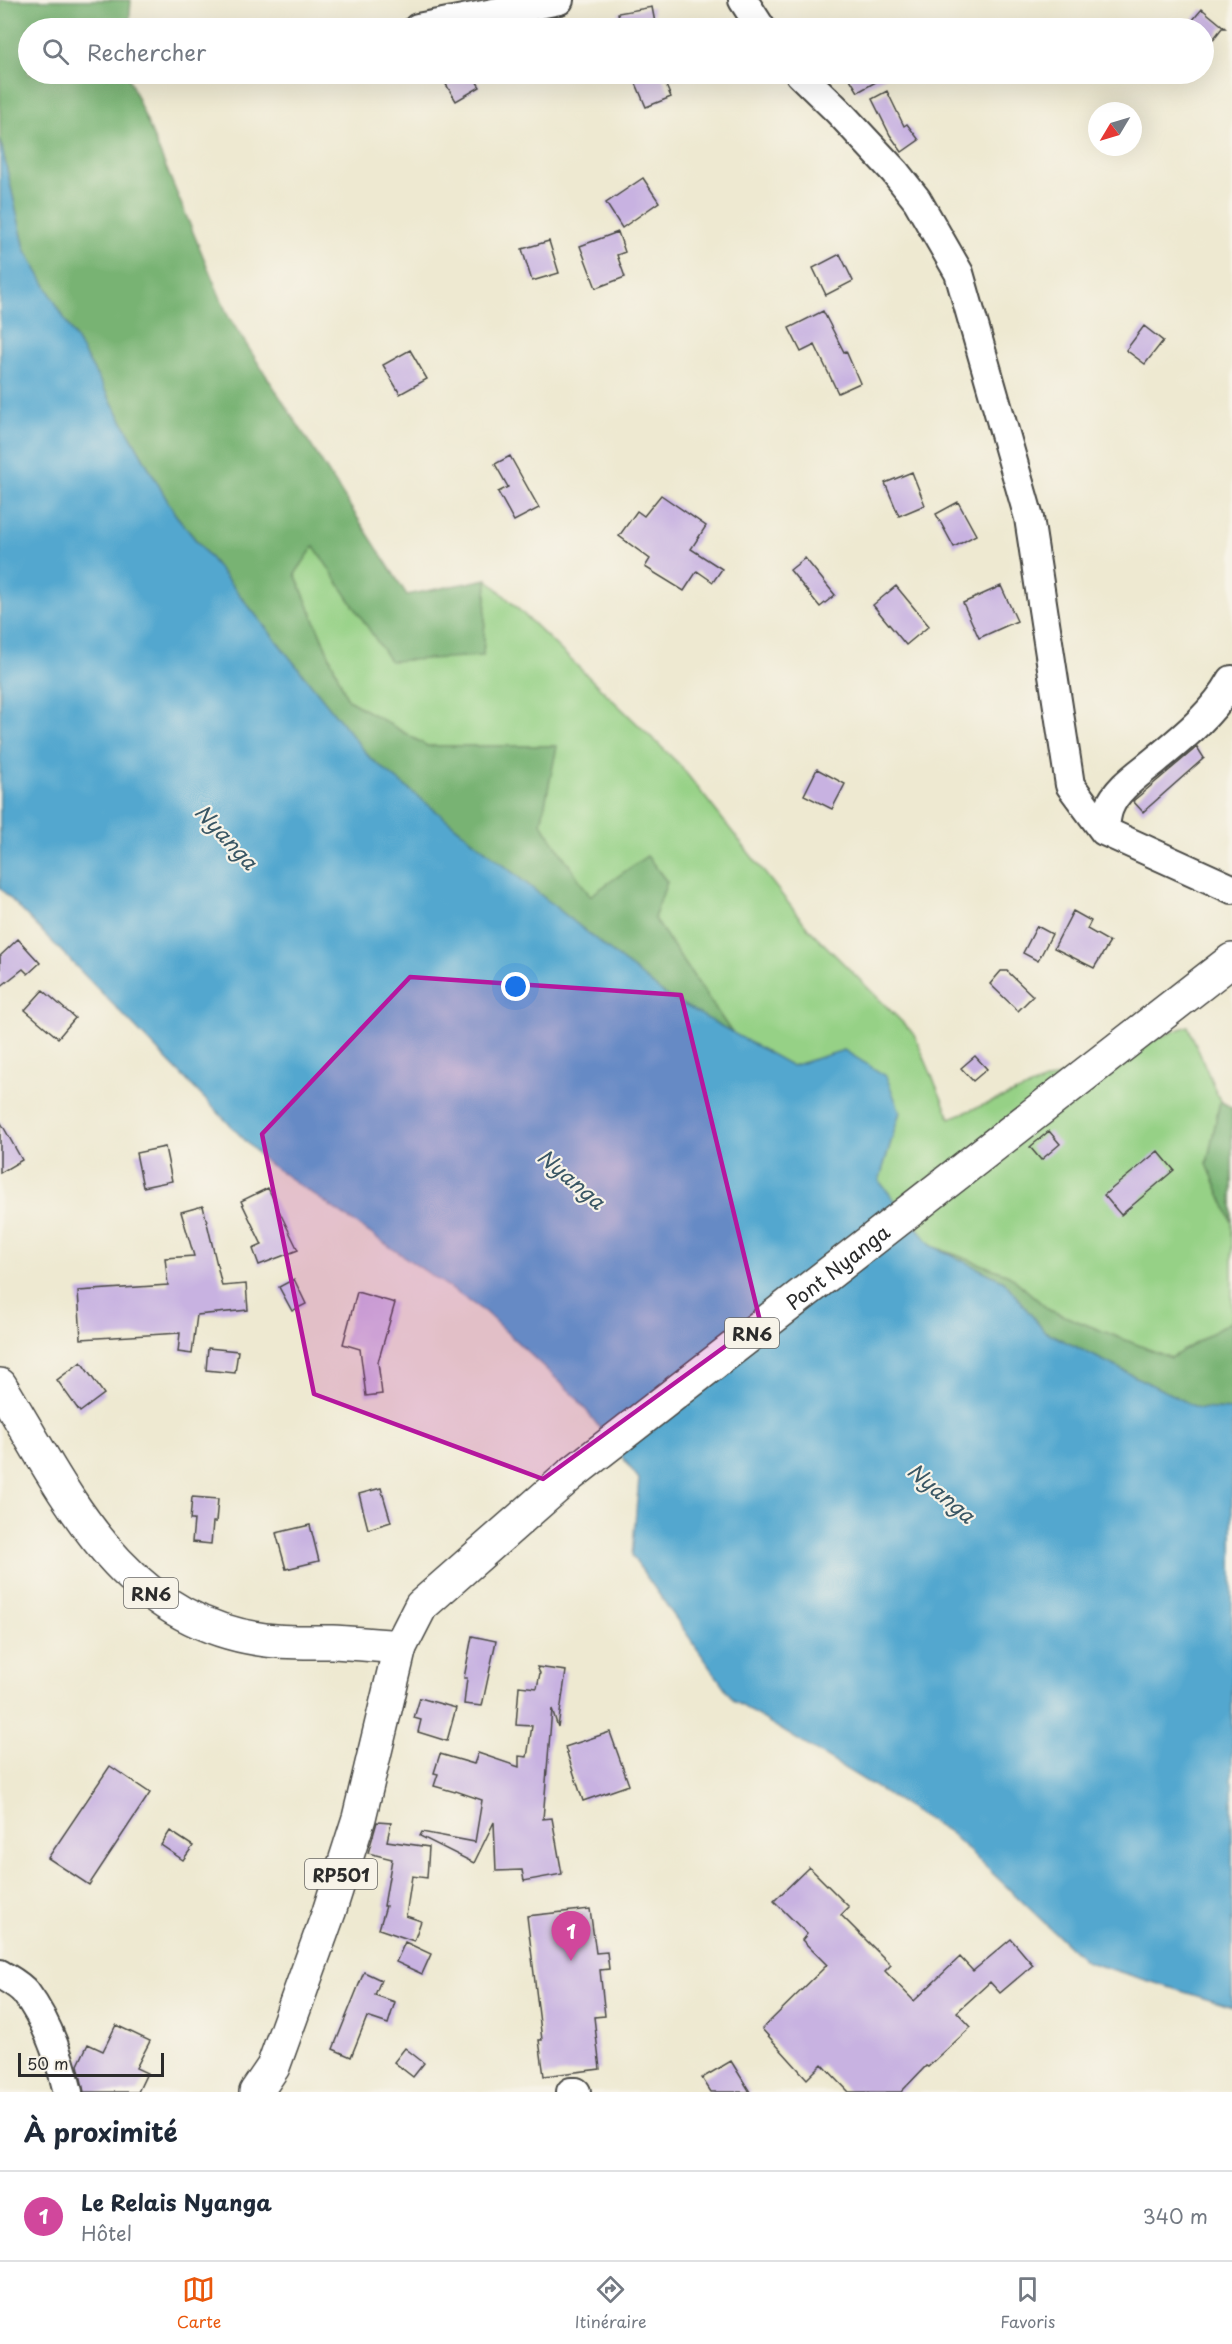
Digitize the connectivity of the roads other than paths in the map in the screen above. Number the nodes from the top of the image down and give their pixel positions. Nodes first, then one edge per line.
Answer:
1 (559, 0) edge
2 (743, 0) edge
3 (468, 18) edge
4 (755, 18) edge
5 (810, 84) edge
6 (1232, 680) edge
7 (1104, 831) junction
8 (1232, 889) edge
9 (1232, 960) edge
10 (0, 1385) edge
11 (400, 1647) junction
12 (0, 1974) edge
13 (68, 2092) edge
14 (256, 2092) edge
15 (571, 2092) edge
16 (576, 2092) edge

1 - 3 street
2 - 4 street
5 - 7 street
6 - 7 street
7 - 8 street
9 - 11 main road, Pont Nyanga / RN6
10 - 11 main road, RN6
11 - 14 main road, RP501
12 - 13 street
15 - 16 street

